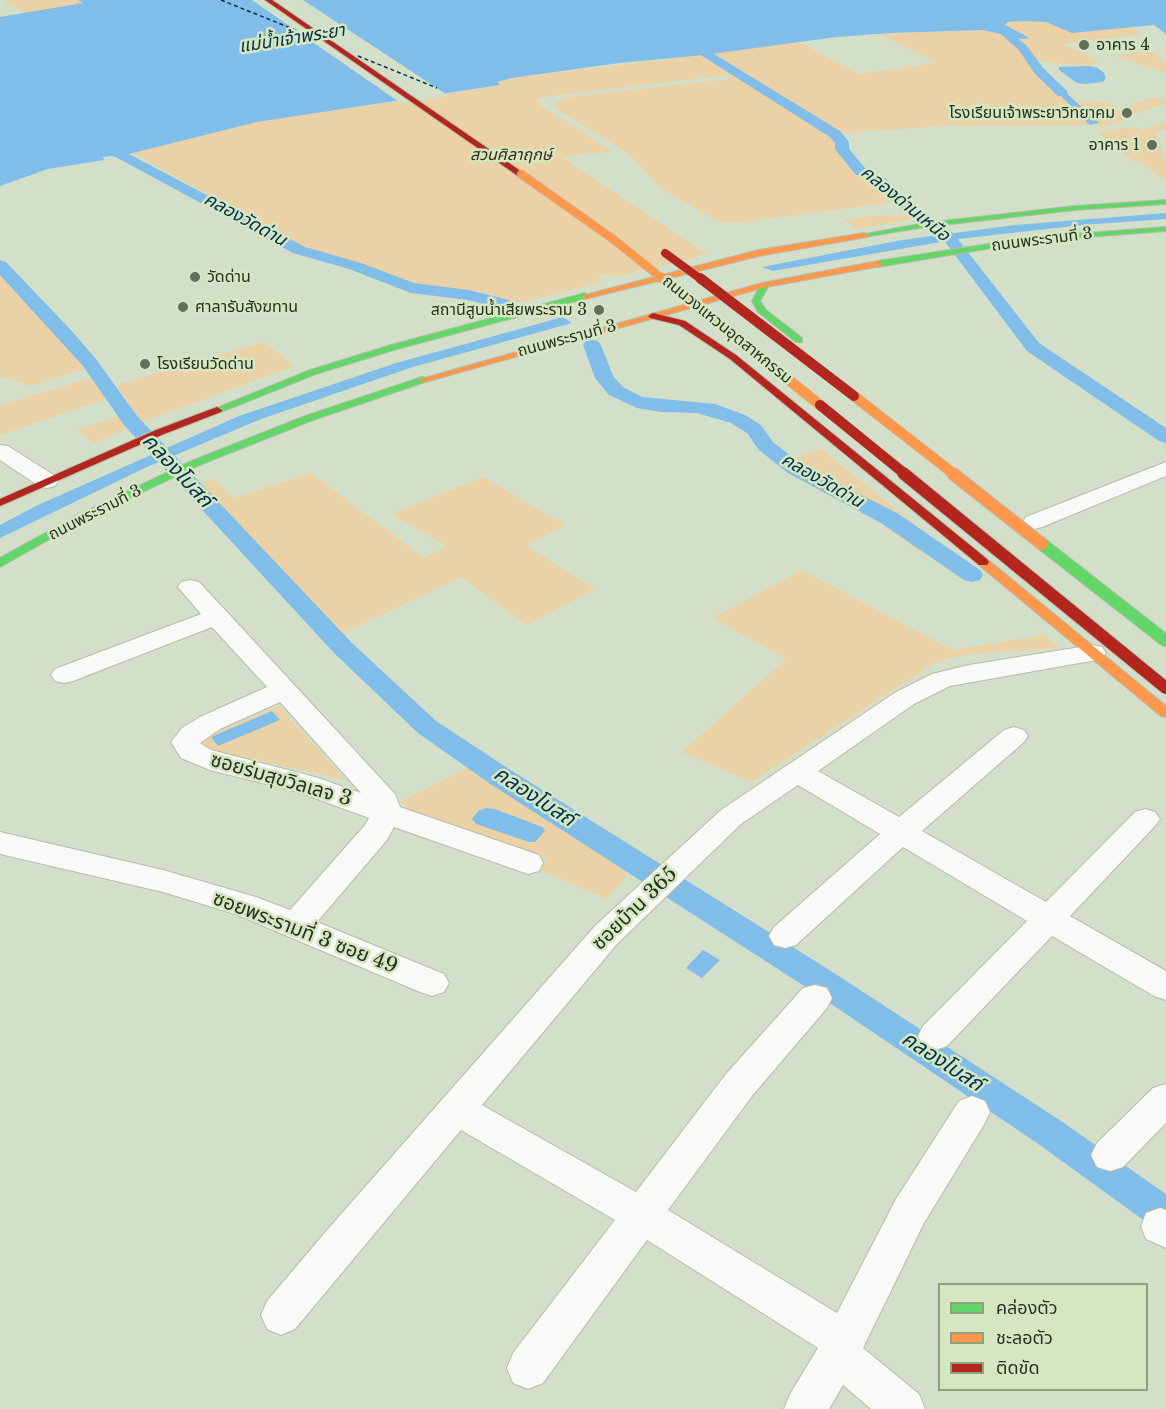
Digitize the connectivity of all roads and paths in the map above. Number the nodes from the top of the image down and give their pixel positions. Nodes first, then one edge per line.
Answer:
1 (268, 0) edge
2 (292, 0) edge
3 (367, 51) dead end
4 (1166, 202) edge
5 (1166, 229) edge
6 (654, 244) dead end
7 (765, 285) junction
8 (653, 316) junction
9 (818, 358) junction
10 (755, 376) junction
11 (0, 452) edge
12 (1166, 468) edge
13 (47, 481) junction
14 (0, 503) edge
15 (1034, 522) junction
16 (0, 563) edge
17 (190, 587) dead end
18 (1147, 608) dead end
19 (217, 616) junction
20 (1166, 641) edge
21 (1093, 653) junction
22 (64, 675) dead end
23 (1166, 688) edge
24 (284, 690) junction
25 (1166, 713) edge
26 (1014, 736) dead end
27 (796, 771) junction
28 (386, 813) junction
29 (1145, 819) dead end
30 (901, 832) junction
31 (1, 843) edge
32 (528, 863) dead end
33 (161, 895) dead end
34 (1049, 919) junction
35 (295, 926) junction
36 (784, 936) dead end
37 (432, 983) dead end
38 (1166, 987) edge
39 (815, 998) dead end
40 (935, 1036) dead end
41 (1166, 1099) edge
42 (456, 1108) junction
43 (972, 1112) dead end
44 (1110, 1155) dead end
45 (640, 1214) junction
46 (281, 1315) dead end
47 (842, 1347) junction
48 (528, 1368) dead end
49 (805, 1409) edge
50 (904, 1409) edge

1 - 23 main road, ถนนวงแหวนอุตสาหกรรม, bridge
2 - 3 main road
4 - 13 main road, ถนนพระรามที่ 3
5 - 7 main road, ถนนพระรามที่ 3
6 - 20 main road, ถนนวงแหวนอุตสาหกรรม, bridge
7 - 8 main road, ถนนพระรามที่ 3
7 - 9 main road, ถนนวงแหวนอุตสาหกรรม
8 - 10 main road, ถนนวงแหวนอุตสาหกรรม
8 - 16 main road, ถนนพระรามที่ 3
9 - 10 main road
9 - 15 main road, ถนนวงแหวนอุตสาหกรรม
10 - 21 main road, ถนนวงแหวนอุตสาหกรรม
11 - 13 street
12 - 15 street
13 - 14 main road, ถนนพระรามที่ 3
15 - 18 main road, ถนนวงแหวนอุตสาหกรรม
17 - 19 street, ซอยร่มสุขวิลเลจ 3
19 - 22 street
19 - 24 street, ซอยร่มสุขวิลเลจ 3
21 - 25 main road, ถนนวงแหวนอุตสาหกรรม
21 - 27 street, ซอยบ้าน 365
24 - 28 street, ซอยร่มสุขวิลเลจ 3
24 - 28 street, ซอยร่มสุขวิลเลจ 3
26 - 30 street
27 - 30 street
27 - 42 street, ซอยบ้าน 365
28 - 32 street, ซอยร่มสุขวิลเลจ 3
28 - 35 street
29 - 34 street
30 - 34 street
30 - 36 street
31 - 33 street, ซอยพระรามที่ 3 ซอย 49
31 - 35 street, ซอยพระรามที่ 3 ซอย 49
34 - 38 street
34 - 40 street
35 - 37 street, ซอยพระรามที่ 3 ซอย 49
39 - 45 street
41 - 44 street
42 - 45 street
42 - 46 street, ซอยบ้าน 365
43 - 47 street
45 - 47 street
45 - 48 street
47 - 49 street
47 - 50 street

